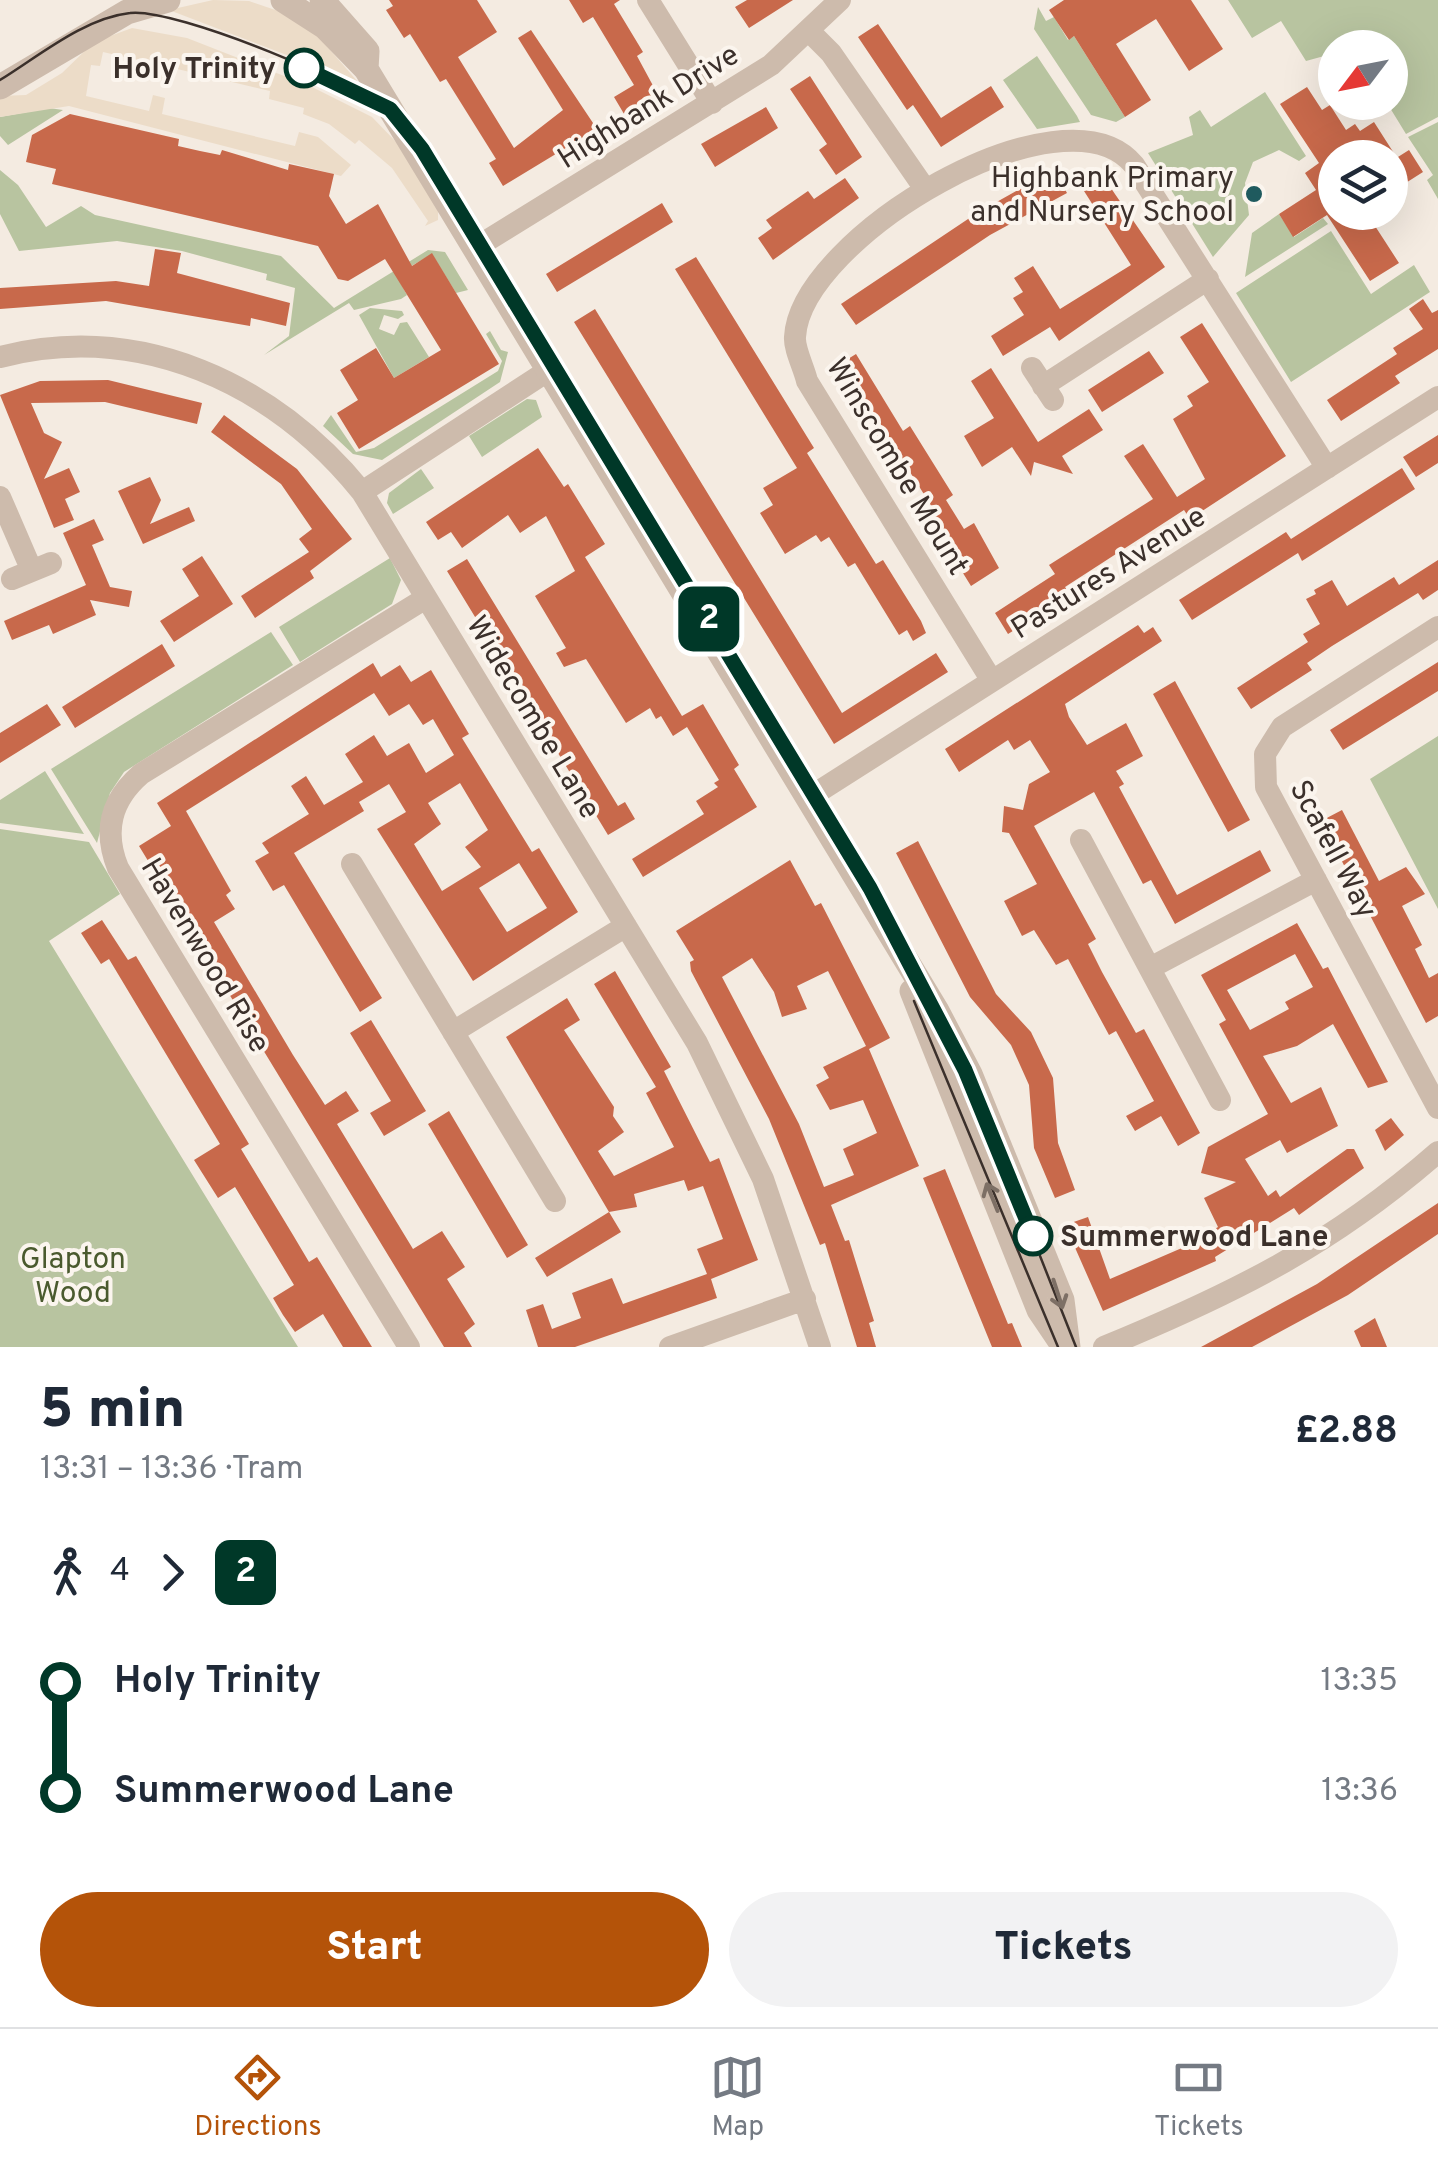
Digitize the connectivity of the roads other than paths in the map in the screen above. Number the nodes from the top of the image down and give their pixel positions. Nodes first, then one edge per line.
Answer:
1 (168, 0) edge
2 (283, 0) edge
3 (322, 0) edge
4 (648, 0) edge
5 (840, 0) edge
6 (132, 6) edge
7 (810, 32) junction
8 (366, 70) junction
9 (0, 87) edge
10 (712, 103) junction
11 (925, 189) junction
12 (475, 248) junction
13 (1208, 279) junction
14 (0, 356) edge
15 (549, 370) junction
16 (1043, 384) dead end
17 (1438, 397) edge
18 (1327, 468) junction
19 (362, 492) junction
20 (0, 497) edge
21 (32, 571) dead end
22 (426, 598) junction
23 (1438, 627) edge
24 (992, 681) junction
25 (810, 797) junction
26 (1082, 840) dead end
27 (352, 864) dead end
28 (1316, 880) junction
29 (626, 926) junction
30 (1150, 968) junction
31 (453, 1032) junction
32 (1220, 1100) dead end
33 (1438, 1108) edge
34 (1438, 1152) edge
35 (555, 1202) dead end
36 (805, 1299) junction
37 (409, 1347) edge
38 (670, 1347) edge
39 (820, 1347) edge
40 (1066, 1347) edge
41 (1104, 1347) edge

1 - 6 street
2 - 8 street
3 - 8 street
4 - 10 street
5 - 7 street, Highbank Drive
6 - 9 street
7 - 10 street, Highbank Drive
7 - 11 street
8 - 12 street
10 - 12 street, Highbank Drive
11 - 13 street, Winscombe Mount
11 - 24 street, Winscombe Mount
12 - 15 street
13 - 16 street
13 - 18 street, Winscombe Mount
14 - 19 street, Widecombe Lane
15 - 19 street
15 - 25 street
17 - 18 street, Pastures Avenue
18 - 24 street, Pastures Avenue
19 - 22 street, Widecombe Lane
20 - 21 street
22 - 29 street, Widecombe Lane
22 - 37 street, Havenwood Rise
23 - 28 street, Scafell Way
24 - 25 street, Pastures Avenue
25 - 40 street
26 - 30 street
27 - 31 street
28 - 30 street
28 - 33 street, Scafell Way
29 - 31 street
29 - 36 street, Widecombe Lane
30 - 32 street
31 - 35 street
34 - 41 street
36 - 38 street
36 - 39 street, Widecombe Lane

